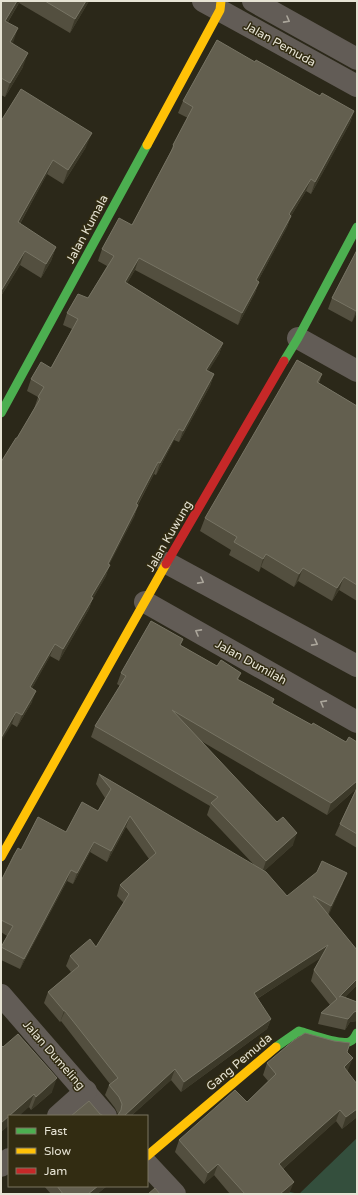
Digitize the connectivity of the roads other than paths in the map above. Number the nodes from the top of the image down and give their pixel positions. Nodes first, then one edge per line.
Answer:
1 (253, 1) edge
2 (215, 4) edge
3 (357, 59) edge
4 (357, 86) edge
5 (357, 227) edge
6 (298, 338) junction
7 (357, 371) edge
8 (1, 413) edge
9 (167, 563) junction
10 (145, 602) junction
11 (357, 666) edge
12 (357, 722) edge
13 (1, 857) edge
14 (1, 995) edge
15 (357, 1033) edge
16 (86, 1091) junction
17 (59, 1115) edge
18 (105, 1115) edge
19 (148, 1155) edge
20 (148, 1165) edge
21 (175, 1194) edge

1 -> 3 street, Jalan Pemuda
2 - 4 street, Jalan Pemuda
2 - 8 street, Jalan Kumala
5 - 6 street, Jalan Kuwung
6 - 7 street
6 - 9 street, Jalan Kuwung
9 - 10 street, Jalan Kuwung
9 -> 11 street
12 -> 10 street, Jalan Dumilah
10 - 13 street, Jalan Kuwung
14 - 16 street, Jalan Dumeling
15 - 19 street, Gang Pemuda
16 - 17 street
16 - 18 street, Jalan Dumeling
20 - 21 street

